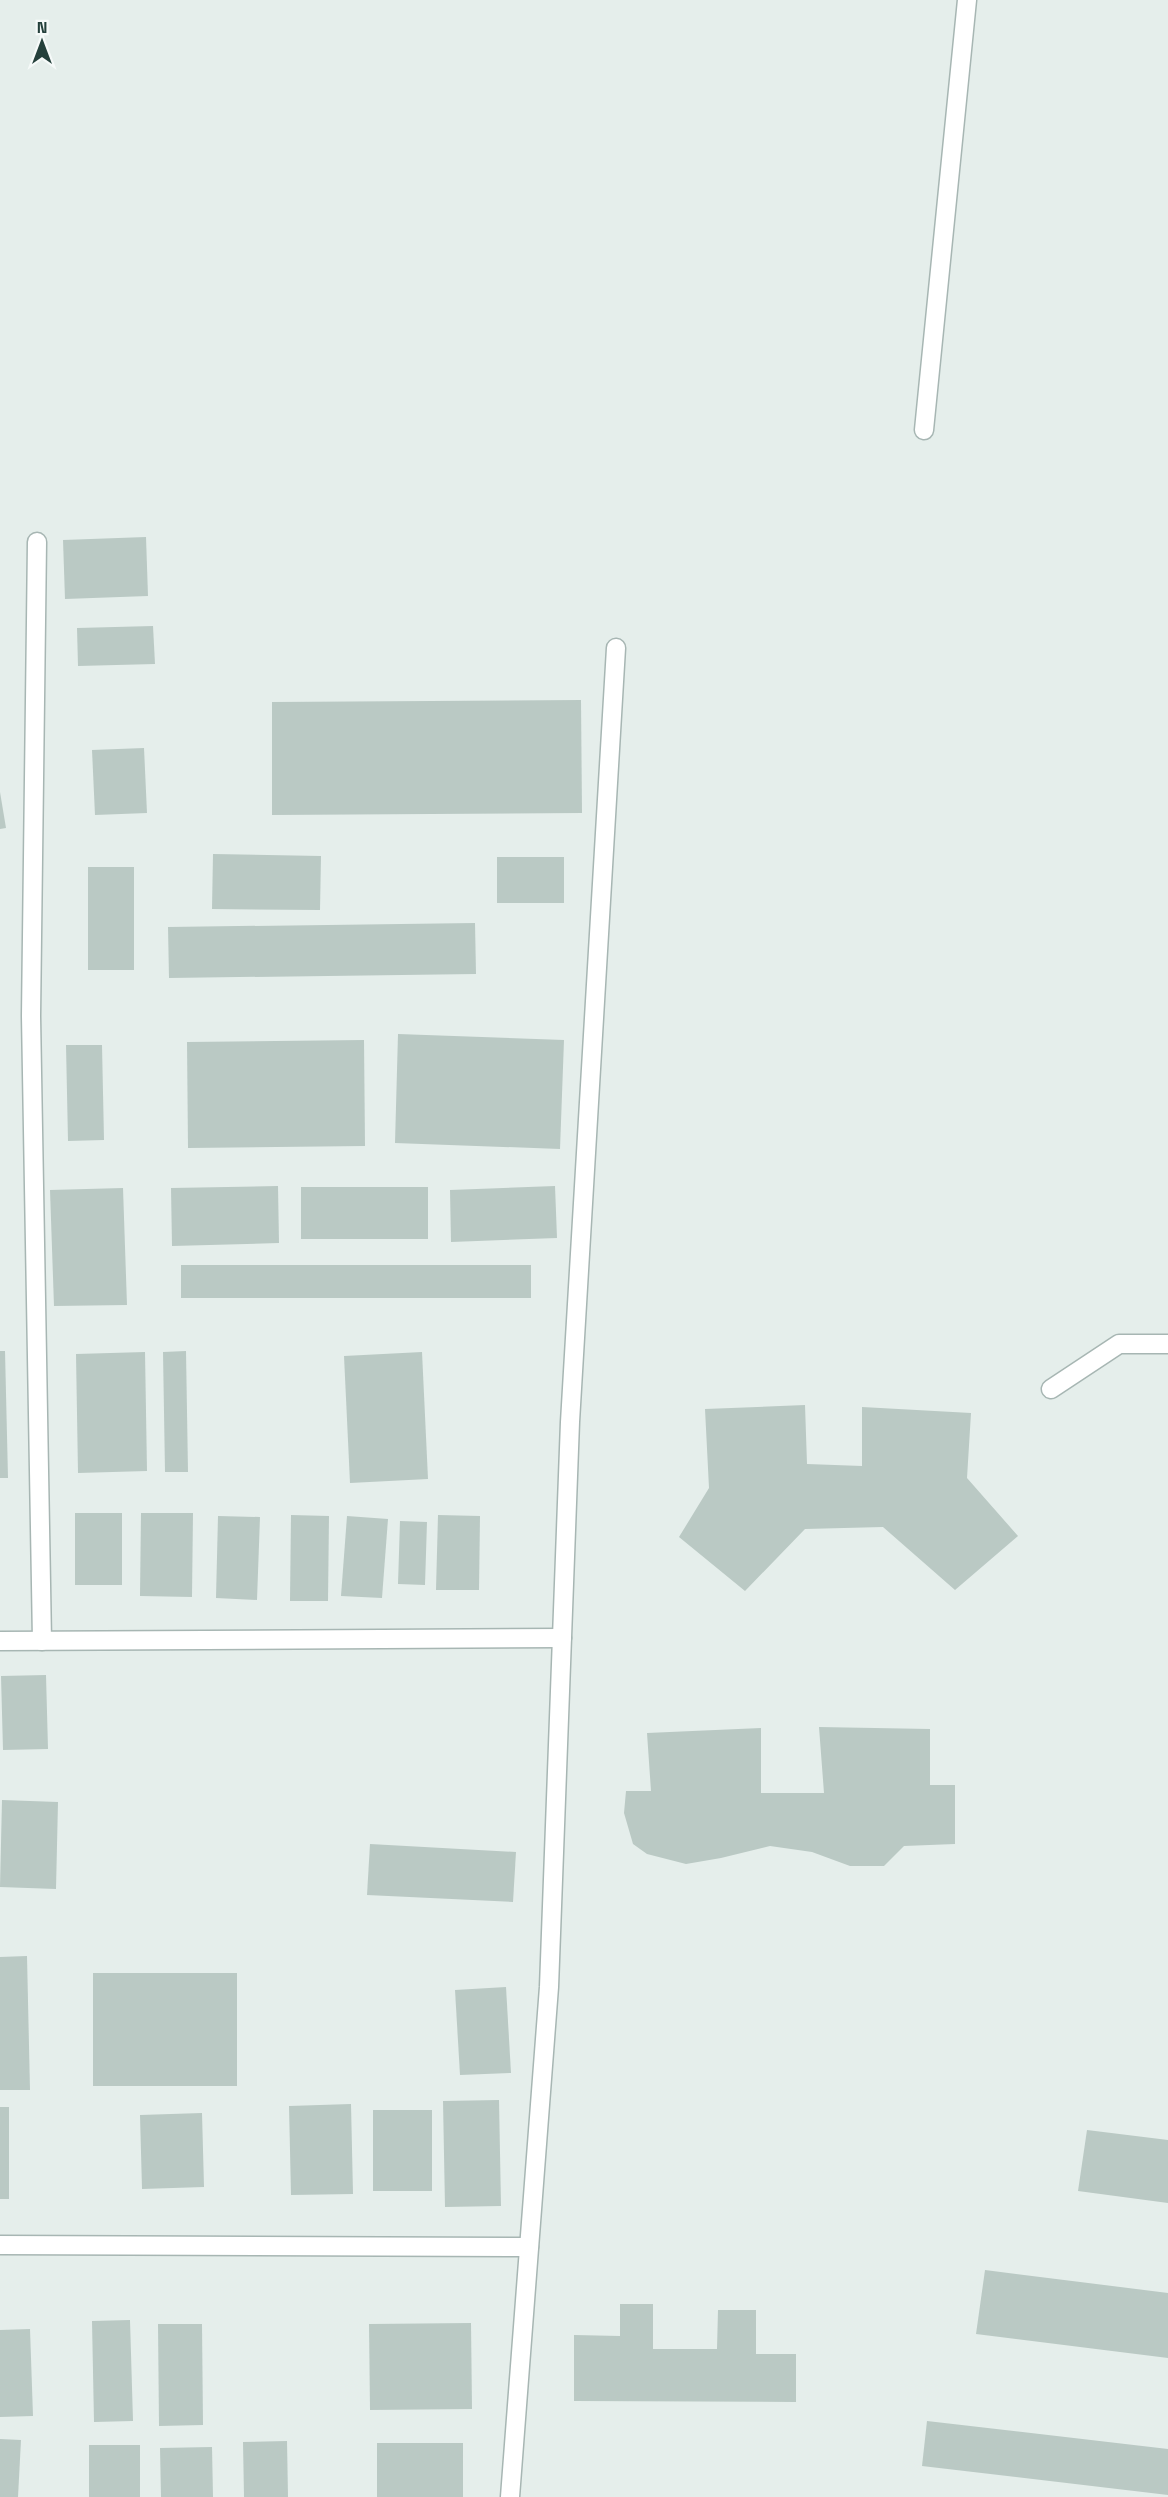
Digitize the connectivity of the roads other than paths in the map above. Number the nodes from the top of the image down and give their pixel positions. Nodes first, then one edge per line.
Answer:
1 (967, 0) edge
2 (924, 430) dead end
3 (37, 542) dead end
4 (616, 648) dead end
5 (1168, 1344) edge
6 (1052, 1389) dead end
7 (562, 1638) junction
8 (0, 1641) edge
9 (42, 1641) junction
10 (0, 2245) edge
11 (529, 2247) junction
12 (510, 2497) edge

1 - 2 lane
3 - 9 lane
4 - 7 lane
5 - 6 lane
7 - 9 lane
7 - 11 lane
8 - 9 lane
10 - 11 lane
11 - 12 lane

